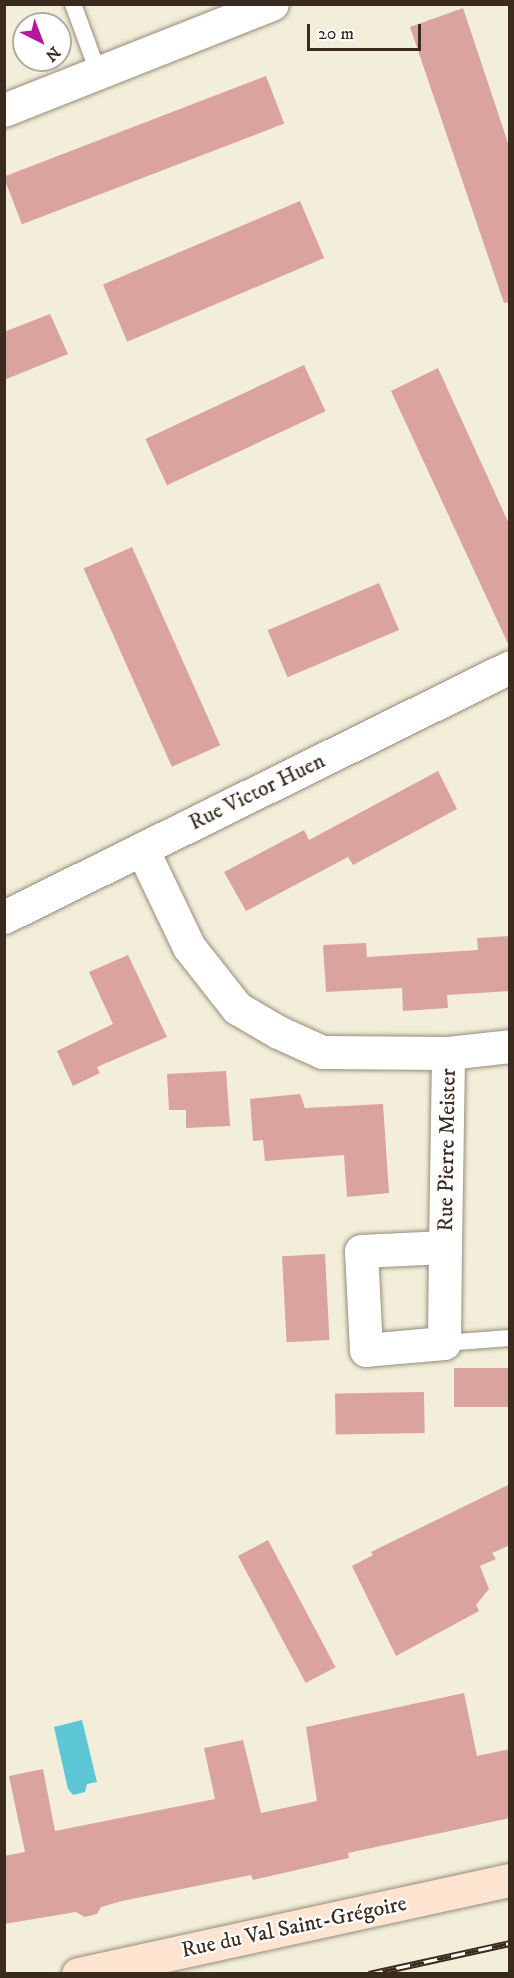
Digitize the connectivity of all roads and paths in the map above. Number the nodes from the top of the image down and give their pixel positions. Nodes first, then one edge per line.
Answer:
1 (73, 4) edge
2 (272, 4) edge
3 (98, 72) junction
4 (4, 110) edge
5 (510, 667) edge
6 (143, 851) junction
7 (4, 917) edge
8 (510, 1046) edge
9 (448, 1053) junction
10 (445, 1247) junction
11 (510, 1338) edge
12 (444, 1343) junction
13 (510, 1880) edge
14 (78, 1974) edge

1 - 3 lane
2 - 3 street
3 - 4 street
5 - 6 street, Rue Victor Huen
6 - 7 street, Rue Victor Huen
6 - 9 street, Rue Pierre Meister
8 - 9 street, Rue Pierre Meister
9 - 10 street, Rue Pierre Meister
10 - 12 street, Rue Pierre Meister
10 - 12 street
11 - 12 lane
13 - 14 street, Rue du Val Saint-Grégoire

